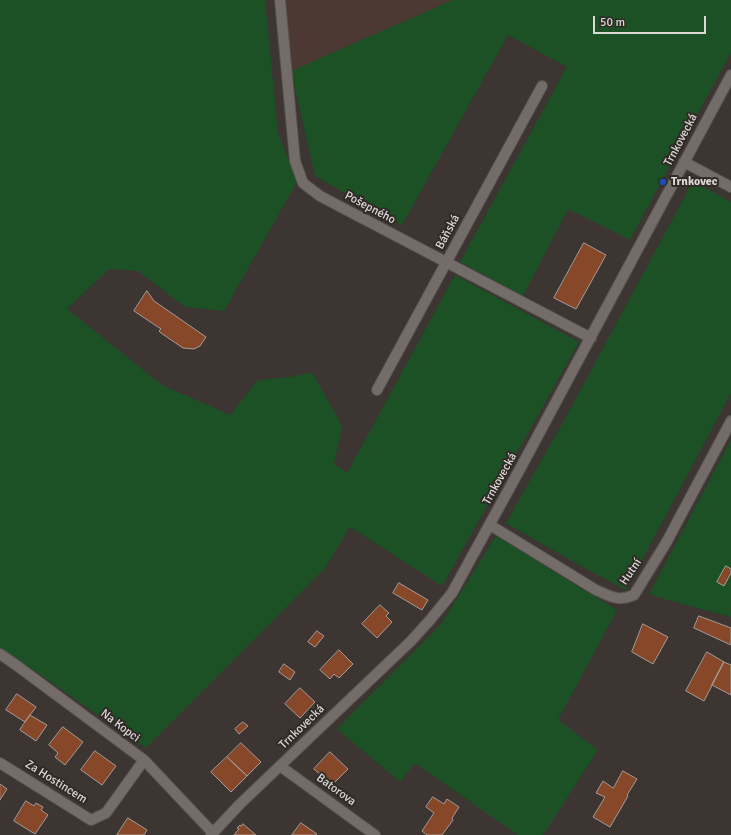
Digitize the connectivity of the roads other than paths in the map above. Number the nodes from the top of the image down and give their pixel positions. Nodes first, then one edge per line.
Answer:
1 (280, 0) edge
2 (731, 75) edge
3 (542, 86) dead end
4 (684, 162) junction
5 (731, 187) edge
6 (446, 263) junction
7 (591, 338) junction
8 (377, 390) dead end
9 (731, 421) edge
10 (490, 525) junction
11 (0, 654) edge
12 (144, 760) junction
13 (0, 763) edge
14 (280, 766) junction
15 (212, 834) edge
16 (375, 835) edge

1 - 6 street, Pošepného
2 - 4 street, Trnkovecká
3 - 6 street, Báňská
4 - 5 street
4 - 7 street, Trnkovecká
6 - 7 street, Pošepného
6 - 8 street, Báňská
7 - 10 street, Trnkovecká
9 - 10 street, Hutní
10 - 14 street, Trnkovecká
11 - 12 street, Na Kopci
12 - 13 street, Za Hostincem
12 - 15 street, Na Kopci
14 - 15 street, Trnkovecká
14 - 16 street, Batorova

